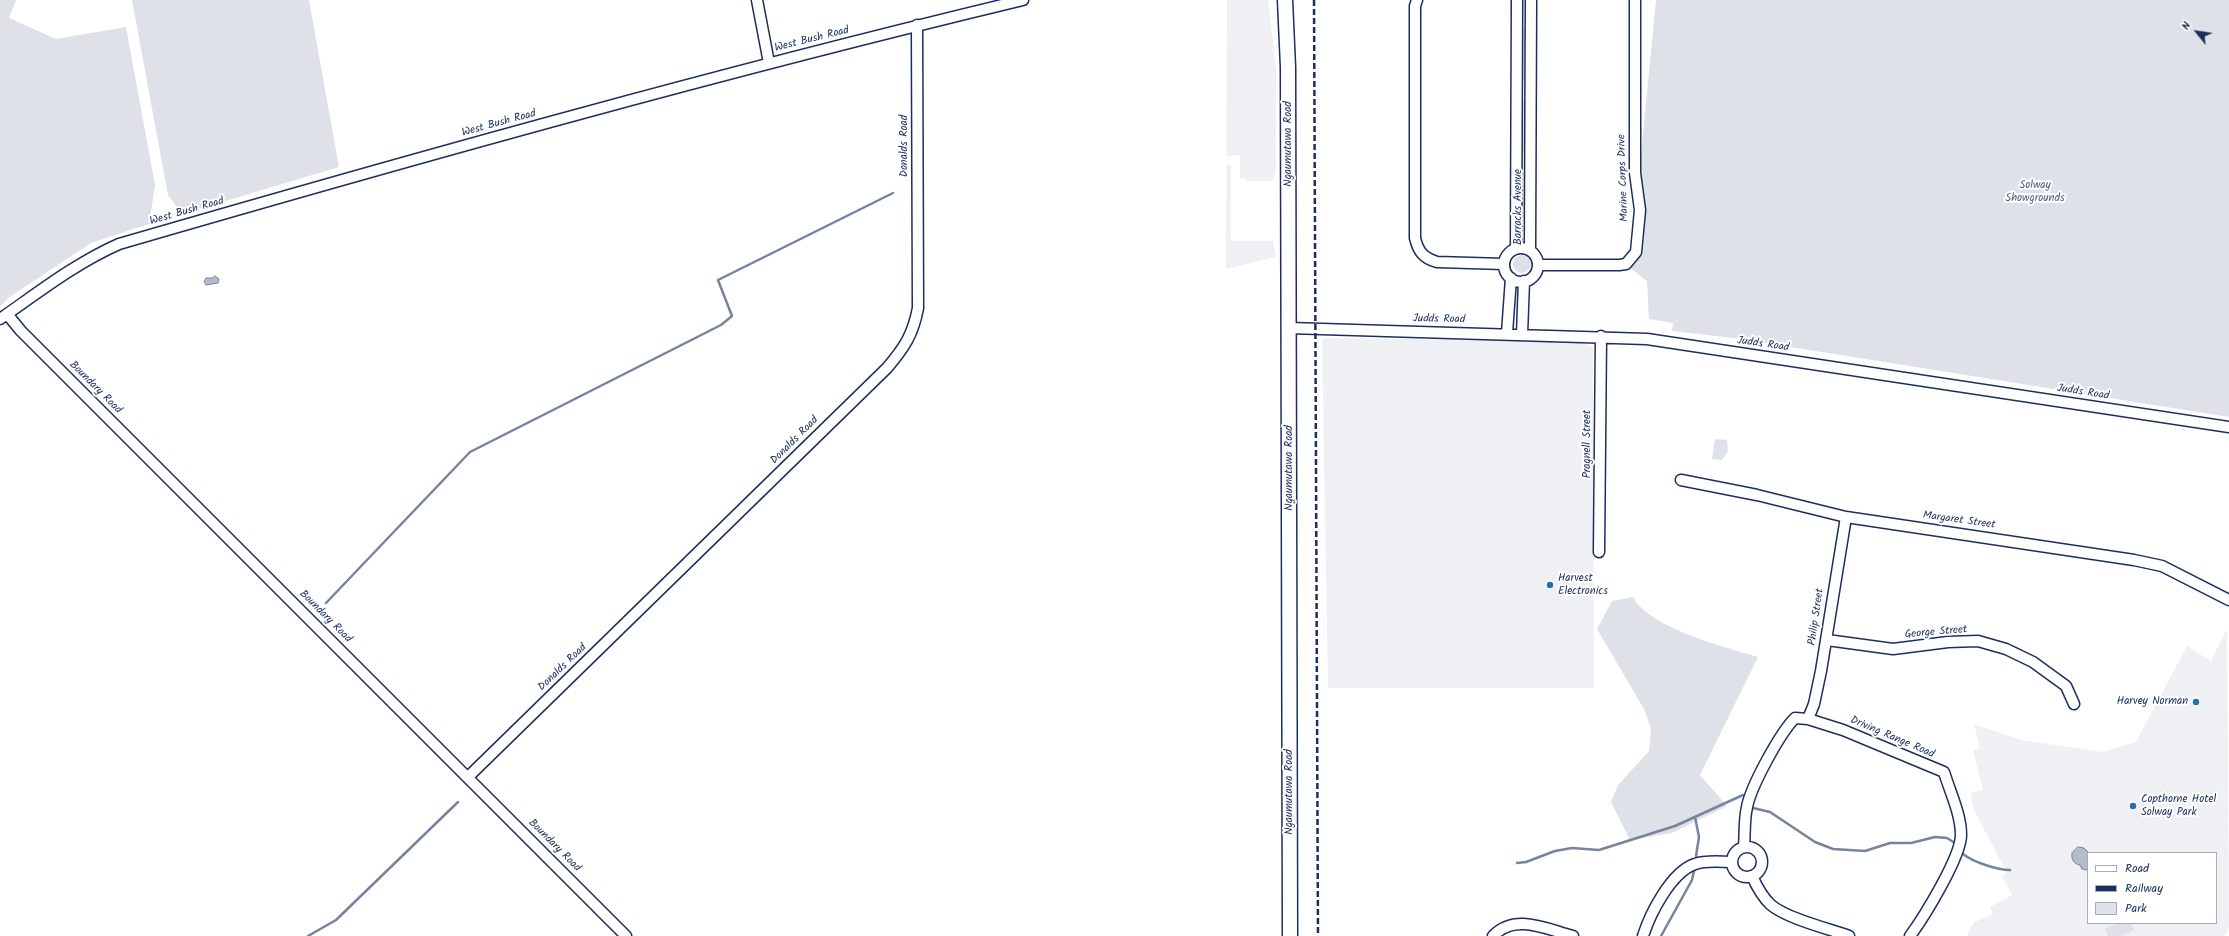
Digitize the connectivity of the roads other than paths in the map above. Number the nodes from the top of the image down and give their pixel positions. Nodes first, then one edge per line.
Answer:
1 (757, 0) edge
2 (1023, 0) edge
3 (1285, 0) edge
4 (1417, 0) edge
5 (1517, 0) edge
6 (1531, 0) edge
7 (1635, 0) edge
8 (1518, 18) junction
9 (1530, 18) junction
10 (917, 25) junction
11 (769, 63) junction
12 (1517, 91) junction
13 (1531, 91) junction
14 (1518, 163) junction
15 (1531, 163) junction
16 (1516, 248) junction
17 (1530, 250) junction
18 (1504, 264) junction
19 (1538, 265) junction
20 (1511, 278) junction
21 (1524, 281) junction
22 (4, 316) edge
23 (1289, 328) junction
24 (1507, 333) junction
25 (1522, 334) junction
26 (1601, 336) junction
27 (2229, 427) edge
28 (1681, 480) dead end
29 (1846, 518) junction
30 (1599, 552) dead end
31 (2229, 600) edge
32 (1827, 640) junction
33 (2074, 704) dead end
34 (1808, 719) junction
35 (468, 777) junction
36 (1744, 847) junction
37 (1732, 862) junction
38 (1752, 876) junction
39 (626, 936) edge
40 (1290, 936) edge
41 (1493, 936) edge
42 (1573, 936) edge
43 (1643, 936) edge
44 (1850, 936) edge
45 (1910, 936) edge

1 - 11 street
2 - 10 street, West Bush Road
3 - 23 main road, Ngaumutawa Road
4 - 18 street
5 - 8 street, Barracks Avenue
6 - 9 street, Barracks Avenue
7 - 19 street, Marine Corps Drive
8 - 9 street
8 - 12 street, Barracks Avenue
9 - 13 street, Barracks Avenue
10 - 11 street, West Bush Road
10 - 35 street, Donalds Road
11 - 22 street, West Bush Road
12 - 13 street
12 - 14 street, Barracks Avenue
13 - 15 street, Barracks Avenue
14 - 15 street, Barracks Avenue
14 - 16 street, Barracks Avenue
15 - 17 street, Barracks Avenue
16 - 17 street
16 - 18 street
17 - 19 street
18 - 20 street
19 - 21 street
20 - 21 street
20 - 24 street
21 - 25 street
22 - 35 street, Boundary Road
23 - 24 street, Judds Road
23 - 40 main road, Ngaumutawa Road
24 - 25 street, Judds Road
25 - 26 street, Judds Road
26 - 27 street, Judds Road
26 - 30 street, Pragnell Street
28 - 29 street, Margaret Street
29 - 31 street, Margaret Street
29 - 32 street, Philip Street
32 - 33 street, George Street
32 - 34 street, Philip Street
34 - 36 street
34 - 45 street, Driving Range Road
35 - 39 street, Boundary Road
36 - 37 street
36 - 38 street
37 - 38 street
37 - 43 street
38 - 44 street
41 - 42 street

